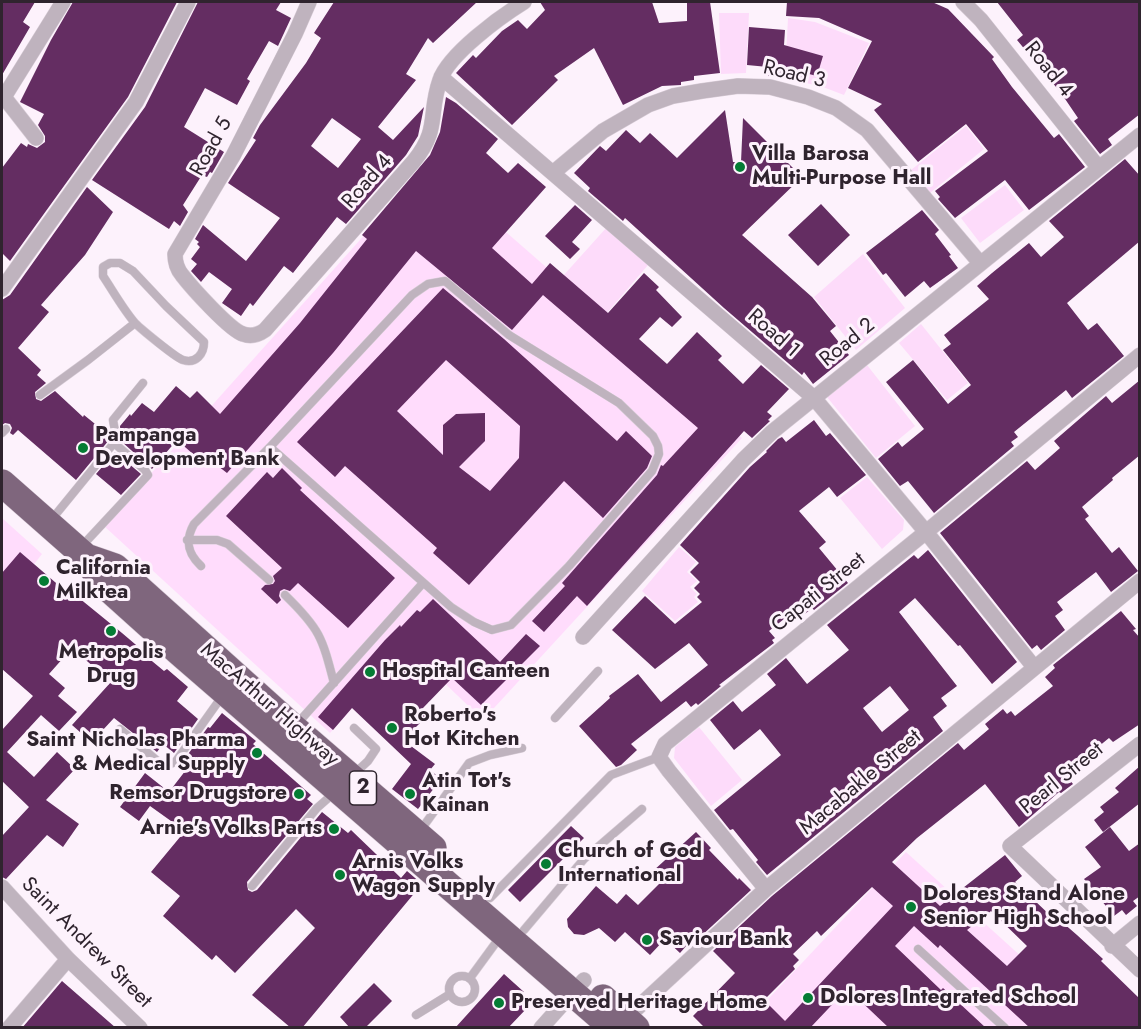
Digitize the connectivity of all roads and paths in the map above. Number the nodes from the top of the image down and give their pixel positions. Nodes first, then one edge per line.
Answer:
1 (63, 2) edge
2 (189, 2) edge
3 (309, 2) edge
4 (524, 2) edge
5 (963, 2) edge
6 (441, 76) junction
7 (3, 96) edge
8 (1140, 135) edge
9 (36, 138) dead end
10 (1098, 167) junction
11 (554, 172) junction
12 (980, 263) junction
13 (2, 289) edge
14 (209, 304) joint
15 (135, 323) junction
16 (1140, 355) edge
17 (143, 383) dead end
18 (40, 395) dead end
19 (814, 398) junction
20 (114, 443) junction
21 (270, 447) junction
22 (2, 483) edge
23 (48, 524) junction
24 (927, 532) junction
25 (188, 540) junction
26 (82, 553) junction
27 (201, 566) dead end
28 (269, 580) dead end
29 (1140, 580) edge
30 (423, 583) junction
31 (285, 595) dead end
32 (583, 637) dead end
33 (1034, 667) junction
34 (598, 671) dead end
35 (334, 683) junction
36 (225, 693) junction
37 (555, 718) dead end
38 (354, 728) dead end
39 (120, 729) dead end
40 (288, 735) junction
41 (1140, 744) edge
42 (522, 748) dead end
43 (659, 757) junction
44 (344, 784) junction
45 (642, 809) dead end
46 (417, 835) junction
47 (252, 886) dead end
48 (2, 887) edge
49 (766, 889) junction
50 (490, 898) junction
51 (1140, 923) edge
52 (514, 932) junction
53 (1112, 946) junction
54 (918, 950) dead end
55 (68, 959) junction
56 (1140, 970) edge
57 (470, 978) junction
58 (577, 987) junction
59 (450, 994) junction
60 (416, 1015) dead end
61 (623, 1025) edge
62 (9, 1028) edge
63 (140, 1028) edge
64 (541, 1028) edge
65 (1005, 1028) edge

1 - 7 street
2 - 13 street
3 - 14 street, Road 5
4 - 6 street, Road 4
5 - 10 street, Road 4
6 - 11 street, Road 1
6 - 14 street, Road 4
7 - 9 street
8 - 10 street, Road 2
10 - 12 street, Road 2
11 - 12 street, Road 3
11 - 19 street, Road 1
12 - 19 street, Road 2
15 - 15 lane
15 - 18 lane
16 - 24 street, Capati Street
17 - 20 lane
19 - 24 street, Road 1
19 - 32 street, Road 2
20 - 23 lane
20 - 26 lane
21 - 25 lane
21 - 30 lane
21 - 30 lane
22 - 23 highway, MacArthur Highway / 2
23 - 26 highway, MacArthur Highway / 2
24 - 33 street, Road 1
24 - 43 street, Capati Street
25 - 27 lane
25 - 28 lane
26 - 36 highway, MacArthur Highway / 2
26 - 40 highway, MacArthur Highway / 2
29 - 33 street, Macabakle Street
30 - 35 lane
31 - 35 lane
33 - 49 street, Macabakle Street
34 - 37 lane
35 - 40 lane
36 - 39 lane
36 - 40 highway, MacArthur Highway / 2
38 - 44 lane
40 - 44 highway, MacArthur Highway / 2
41 - 53 street, Pearl Street
42 - 46 lane
43 - 49 street
43 - 50 lane
44 - 46 highway, MacArthur Highway / 2
44 - 47 lane
44 - 52 highway, MacArthur Highway / 2
45 - 52 lane
46 - 50 highway, MacArthur Highway / 2
48 - 55 street, Saint Andrew Street
49 - 61 street, Macabakle Street
50 - 52 highway, MacArthur Highway / 2
51 - 53 street
52 - 57 lane
52 - 58 highway, MacArthur Highway / 2
53 - 56 street
54 - 65 lane
55 - 62 street
55 - 63 street, Saint Andrew Street
57 - 59 lane
57 - 59 lane
58 - 61 highway, MacArthur Highway / 2
58 - 64 street
59 - 60 lane

